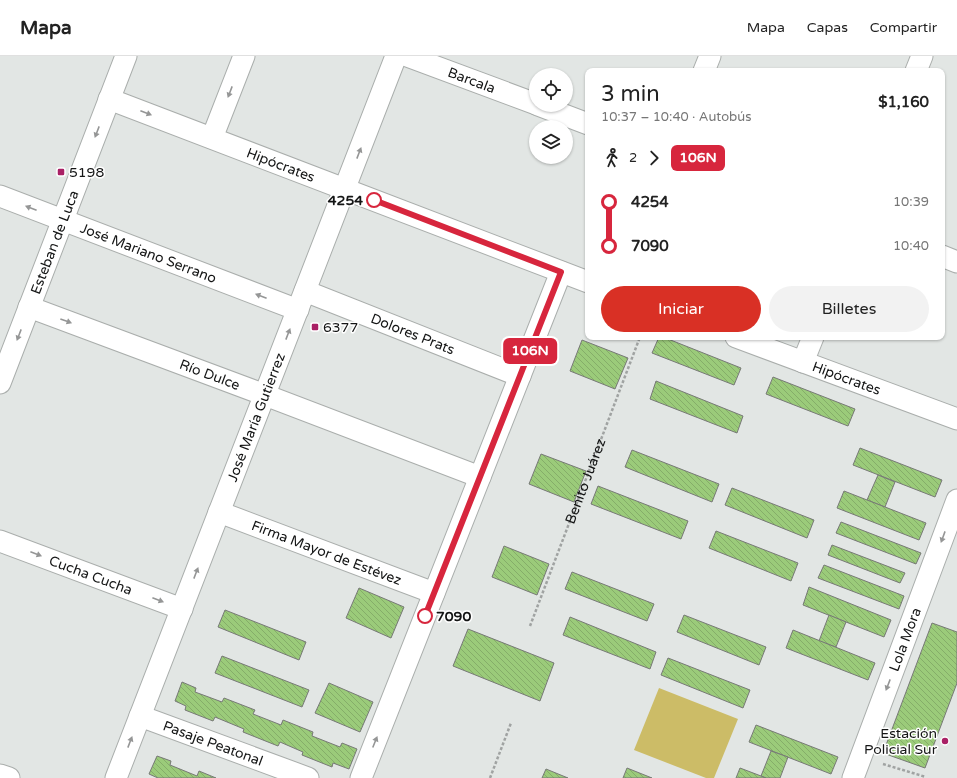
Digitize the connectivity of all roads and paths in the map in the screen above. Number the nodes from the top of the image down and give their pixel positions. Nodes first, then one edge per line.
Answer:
1 (126, 56) edge
2 (244, 56) edge
3 (396, 56) edge
4 (407, 56) edge
5 (710, 56) edge
6 (922, 56) edge
7 (705, 68) edge
8 (917, 68) edge
9 (109, 99) junction
10 (529, 102) edge
11 (556, 112) edge
12 (585, 123) edge
13 (212, 138) junction
14 (345, 189) junction
15 (0, 196) edge
16 (63, 220) junction
17 (945, 257) edge
18 (957, 262) edge
19 (561, 272) junction
20 (585, 281) edge
21 (301, 300) junction
22 (29, 307) junction
23 (639, 340) edge
24 (744, 340) edge
25 (812, 340) edge
26 (803, 362) junction
27 (520, 376) junction
28 (0, 383) edge
29 (265, 395) junction
30 (957, 419) edge
31 (480, 477) junction
32 (957, 500) edge
33 (219, 512) junction
34 (0, 541) edge
35 (434, 593) junction
36 (182, 609) junction
37 (530, 626) dead end
38 (140, 716) junction
39 (511, 724) dead end
40 (884, 764) dead end
41 (0, 775) edge
42 (926, 777) edge
43 (9, 778) edge
44 (116, 778) edge
45 (308, 778) edge
46 (361, 778) edge
47 (490, 778) edge
48 (853, 778) edge

1 - 9 street, Esteban de Luca
2 -> 13 street
14 -> 3 street, José María Gutierrez
4 - 10 street, Barcala
5 - 7 street
6 - 8 street
9 -> 13 street, Hipócrates
9 -> 16 street, Esteban de Luca
11 - 12 street, Barcala
13 - 14 street, Hipócrates
14 - 19 street, Hipócrates
14 - 21 street, José María Gutierrez
16 -> 15 street, José Mariano Serrano
21 -> 16 street, José Mariano Serrano
16 - 22 street, Esteban de Luca
17 - 18 street
19 - 20 street, Hipócrates
19 - 27 street
21 - 27 street, Dolores Prats
29 -> 21 street, José María Gutierrez
22 -> 28 street, Esteban de Luca
22 -> 29 street, Río Dulce
23 - 37 path, Benito Juárez
24 - 26 street, Hipócrates
25 - 26 street
26 - 30 street, Hipócrates
27 - 31 street
29 - 31 street, Río Dulce
29 - 33 street, José María Gutierrez
31 - 35 street
32 -> 48 street, Lola Mora
33 - 35 street, Firma Mayor de Estévez
36 -> 33 street, José María Gutierrez
34 -> 36 street, Cucha Cucha
46 -> 35 street
36 - 38 street, José María Gutierrez
44 -> 38 street, José María Gutierrez
38 - 45 street, Pasaje Peatonal
39 - 47 path
40 - 42 path
41 - 43 street

